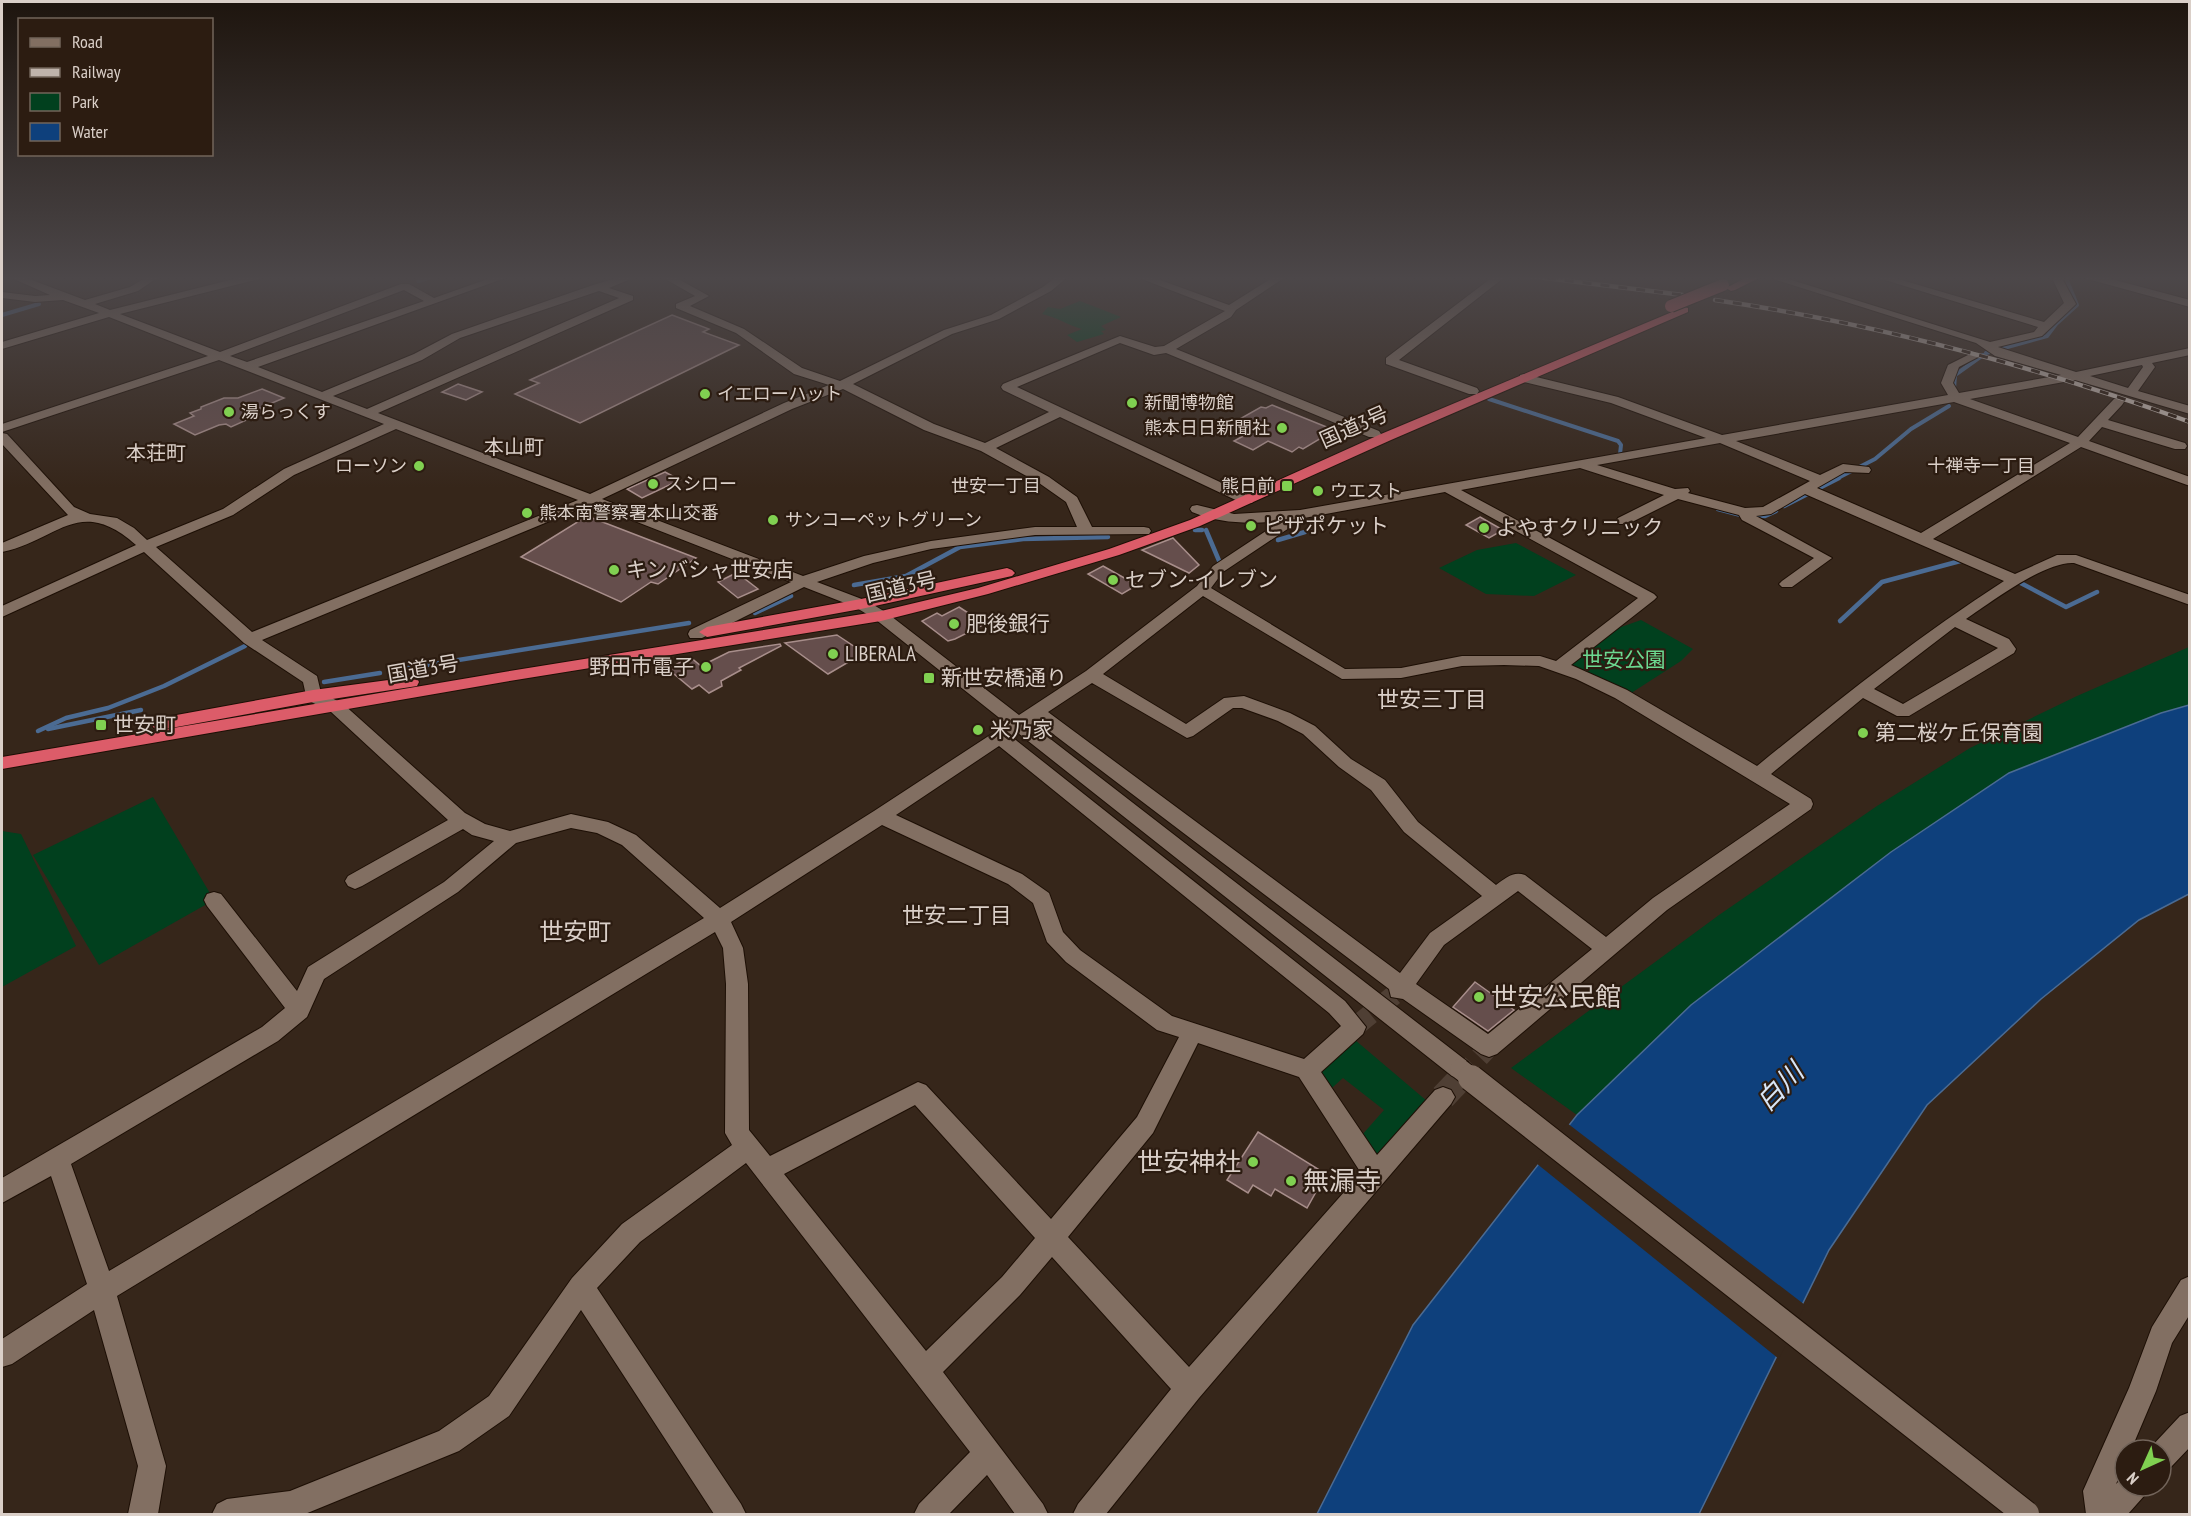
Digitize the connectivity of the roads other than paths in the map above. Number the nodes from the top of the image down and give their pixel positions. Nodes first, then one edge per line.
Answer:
1 (196, 347) edge
2 (244, 347) edge
3 (289, 347) edge
4 (437, 347) edge
5 (518, 347) edge
6 (763, 347) edge
7 (918, 347) edge
8 (1102, 347) edge
9 (1142, 347) edge
10 (1171, 347) edge
11 (1409, 347) edge
12 (1582, 347) edge
13 (1593, 347) edge
14 (1987, 347) edge
15 (2000, 347) edge
16 (1167, 349) junction
17 (1993, 349) junction
18 (2190, 351) edge
19 (220, 356) junction
20 (1974, 356) dead end
21 (2145, 361) junction
22 (239, 364) junction
23 (2076, 376) junction
24 (1524, 378) junction
25 (842, 384) junction
26 (1473, 391) junction
27 (2131, 392) junction
28 (322, 396) junction
29 (1956, 398) junction
30 (2118, 402) dead end
31 (2190, 410) edge
32 (1059, 412) junction
33 (366, 414) junction
34 (2100, 422) junction
35 (393, 425) junction
36 (1374, 434) junction
37 (2, 437) edge
38 (1723, 440) junction
39 (2080, 442) junction
40 (2180, 446) dead end
41 (986, 448) junction
42 (17, 456) junction
43 (2, 461) edge
44 (1581, 465) junction
45 (1864, 470) dead end
46 (1820, 480) junction
47 (2190, 482) edge
48 (1449, 489) junction
49 (1684, 490) junction
50 (1803, 490) junction
51 (1235, 493) junction
52 (589, 500) junction
53 (1247, 500) junction
54 (1204, 512) junction
55 (1745, 512) junction
56 (1300, 514) junction
57 (78, 516) junction
58 (1623, 521) dead end
59 (1086, 530) junction
60 (1144, 531) junction
61 (1922, 539) junction
62 (145, 546) junction
63 (2, 548) edge
64 (2014, 579) junction
65 (805, 581) junction
66 (1787, 584) dead end
67 (1202, 589) junction
68 (2190, 600) edge
69 (861, 604) junction
70 (2, 612) edge
71 (881, 616) junction
72 (1954, 620) junction
73 (696, 634) junction
74 (250, 639) junction
75 (1561, 668) junction
76 (1092, 675) junction
77 (1862, 690) junction
78 (313, 696) junction
79 (336, 707) junction
80 (1036, 712) junction
81 (1018, 722) junction
82 (999, 736) junction
83 (2, 753) edge
84 (2, 763) edge
85 (1758, 775) junction
86 (881, 816) junction
87 (462, 821) junction
88 (510, 838) junction
89 (355, 881) dead end
90 (1496, 896) junction
91 (214, 900) dead end
92 (719, 919) junction
93 (1606, 948) junction
94 (1401, 989) junction
95 (299, 1010) junction
96 (1192, 1033) junction
97 (1307, 1070) junction
98 (1443, 1097) tunnel mouth
99 (748, 1147) junction
100 (57, 1158) junction
101 (767, 1170) junction
102 (1375, 1174) junction
103 (2, 1191) edge
104 (1050, 1239) junction
105 (581, 1287) junction
106 (2190, 1289) edge
107 (102, 1290) junction
108 (2, 1354) edge
109 (924, 1372) junction
110 (1189, 1388) junction
111 (2190, 1426) edge
112 (2173, 1444) edge
113 (989, 1453) junction
114 (2123, 1498) edge
115 (143, 1515) edge
116 (227, 1515) edge
117 (731, 1515) edge
118 (929, 1515) edge
119 (1033, 1515) edge
120 (1088, 1515) edge
121 (2026, 1515) edge
122 (2101, 1515) edge
123 (2108, 1515) edge

1 - 19 street
2 - 19 street
3 - 22 street
4 - 28 street
5 - 33 street
6 - 25 street
7 - 25 street
8 - 32 street
9 - 16 street
10 - 16 street
11 - 26 street
12 - 26 highway, 国道3号
13 - 24 highway, 国道3号
14 - 17 street
15 - 17 street
16 - 36 street
17 - 23 street
18 - 21 street
19 - 22 street
19 - 37 street
20 - 29 street
21 - 23 street
21 - 27 street
22 - 28 street
23 - 27 street
23 - 29 street
24 - 38 street
24 - 53 highway, 国道3号
25 - 41 street
25 - 52 street
26 - 36 highway, 国道3号
27 - 31 street
28 - 33 street
29 - 38 street
29 - 39 street
30 - 34 street
32 - 41 street
32 - 51 street
33 - 35 street
34 - 39 street
34 - 40 street
35 - 52 street
35 - 62 street
36 - 51 highway, 国道3号
37 - 42 street
38 - 44 street
38 - 46 street
39 - 47 street
39 - 61 street
41 - 59 street
42 - 43 street
42 - 57 street
44 - 48 street
44 - 49 street
45 - 46 street
46 - 50 street
48 - 56 street
48 - 75 street
49 - 55 street
49 - 58 street
50 - 55 street
50 - 61 street
51 - 53 street
51 - 54 highway, 国道3号
52 - 65 street
52 - 74 street
53 - 54 highway, 国道3号
54 - 56 street
54 - 60 highway, 国道3号
54 - 71 highway, 国道3号
55 - 66 street
56 - 67 street
57 - 62 street
57 - 63 street
59 - 60 street
59 - 65 street
60 - 69 highway, 国道3号
61 - 64 street
62 - 70 street
62 - 74 street
64 - 68 street
64 - 72 street
65 - 69 street
65 - 73 street
67 - 75 street
67 - 76 street
69 - 71 street
69 - 73 highway, 国道3号
71 - 79 highway, 国道3号
71 - 81 street
72 - 77 street
72 - 77 street
73 - 78 highway, 国道3号
74 - 78 street
75 - 85 street
76 - 80 street
76 - 90 street
77 - 85 street
78 - 79 street
78 - 83 highway, 国道3号
79 - 84 highway, 国道3号
79 - 87 street
80 - 81 street
80 - 94 street
81 - 82 street
81 - 121 street, bridge
82 - 86 street
82 - 97 street
85 - 93 street
86 - 92 street
86 - 96 street
87 - 88 street
87 - 89 street
88 - 92 street
88 - 95 street
90 - 93 street
90 - 94 street
91 - 95 street
92 - 99 street
92 - 107 street
93 - 94 street
95 - 100 street
96 - 97 street
96 - 104 street
97 - 102 street
98 - 102 street
99 - 101 street
99 - 105 street
100 - 103 street
100 - 107 street
101 - 104 street
101 - 109 street
102 - 110 street
104 - 109 street
104 - 110 street
105 - 116 street
105 - 117 street
106 - 122 street
107 - 108 street
107 - 115 street
109 - 113 street
110 - 120 street
111 - 112 street
113 - 118 street
113 - 119 street
114 - 123 street

